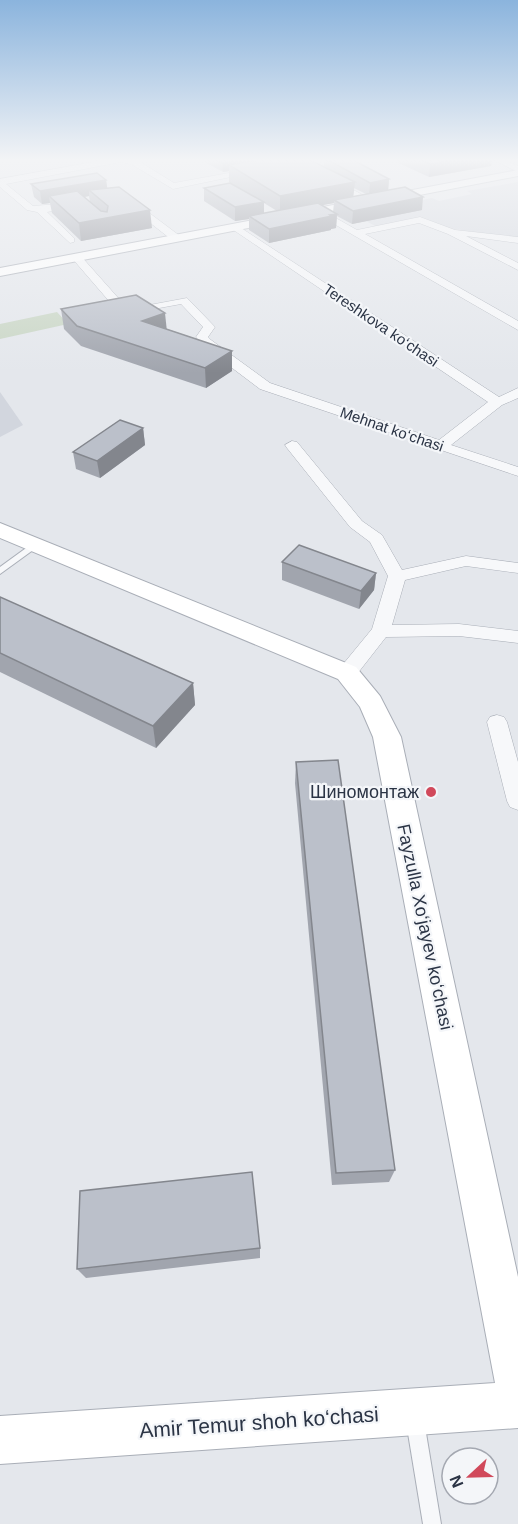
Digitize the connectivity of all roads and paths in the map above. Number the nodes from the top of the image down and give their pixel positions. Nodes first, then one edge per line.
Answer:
1 (61, 231) edge
2 (167, 231) edge
3 (212, 231) edge
4 (241, 231) edge
5 (352, 231) edge
6 (364, 231) edge
7 (451, 232) joint
8 (355, 233) junction
9 (176, 238) junction
10 (70, 240) dead end
11 (518, 240) edge
12 (76, 258) junction
13 (518, 267) edge
14 (1, 271) edge
15 (518, 326) edge
16 (510, 398) edge
17 (292, 444) dead end
18 (442, 445) junction
19 (518, 472) edge
20 (0, 530) edge
21 (36, 545) junction
22 (518, 568) edge
23 (0, 571) edge
24 (397, 576) junction
25 (381, 631) junction
26 (518, 637) edge
27 (347, 673) junction
28 (497, 722) dead end
29 (518, 801) edge
30 (518, 1384) edge
31 (518, 1406) edge
32 (413, 1412) junction
33 (0, 1440) edge
34 (432, 1524) edge

1 - 10 street
2 - 9 street
3 - 9 main road
4 - 16 street, Tereshkova ko‘chasi
5 - 8 street
6 - 8 street
7 - 11 street
7 - 13 street
8 - 15 street
9 - 12 main road
12 - 14 main road
12 - 18 street, Mehnat ko‘chasi
16 - 18 street
17 - 24 street
18 - 19 street, Mehnat ko‘chasi
20 - 21 main road, Fayzulla Xo‘jayev ko‘chasi
21 - 23 lane
21 - 27 main road, Fayzulla Xo‘jayev ko‘chasi
22 - 24 street
24 - 25 street
25 - 26 street
25 - 27 street
27 - 30 main road, Fayzulla Xo‘jayev ko‘chasi
28 - 29 street
31 - 32 main road, Amir Temur shoh ko‘chasi
32 - 33 main road, Amir Temur shoh ko‘chasi
32 - 34 lane

